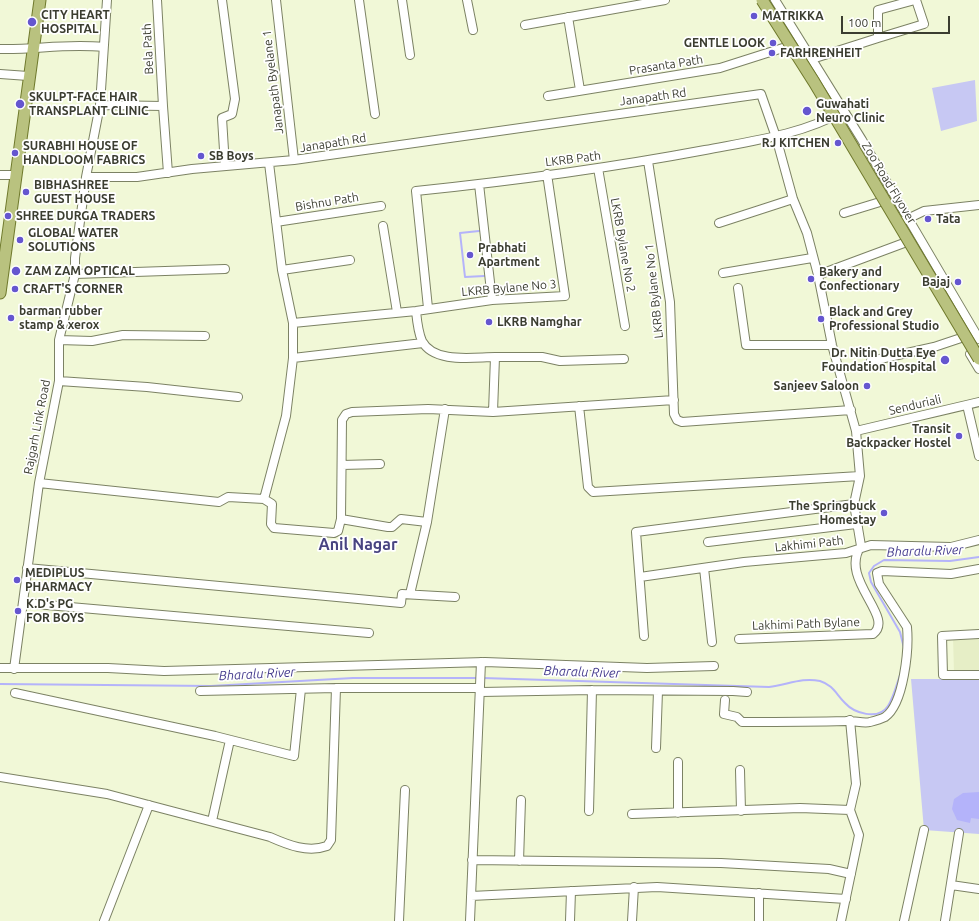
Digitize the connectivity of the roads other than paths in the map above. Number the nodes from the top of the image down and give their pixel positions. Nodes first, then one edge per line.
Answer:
1 (40, 0) edge
2 (106, 0) edge
3 (157, 0) edge
4 (222, 0) edge
5 (276, 0) edge
6 (359, 0) edge
7 (402, 0) edge
8 (467, 0) edge
9 (665, 0) edge
10 (756, 0) edge
11 (762, 0) edge
12 (769, 0) edge
13 (775, 0) edge
14 (916, 0) edge
15 (568, 17) junction
16 (525, 25) dead end
17 (473, 30) dead end
18 (878, 38) junction
19 (34, 47) junction
20 (786, 47) junction
21 (103, 48) junction
22 (0, 50) edge
23 (410, 55) dead end
24 (812, 59) junction
25 (0, 74) edge
26 (28, 76) junction
27 (580, 90) junction
28 (548, 96) dead end
29 (100, 105) junction
30 (163, 106) junction
31 (844, 111) junction
32 (375, 114) dead end
33 (831, 119) junction
34 (776, 137) junction
35 (294, 160) junction
36 (648, 161) junction
37 (269, 163) junction
38 (225, 166) junction
39 (598, 168) junction
40 (168, 172) junction
41 (547, 174) junction
42 (0, 175) edge
43 (17, 176) junction
44 (86, 177) junction
45 (479, 184) junction
46 (793, 199) junction
47 (880, 202) junction
48 (979, 205) edge
49 (381, 206) dead end
50 (844, 213) dead end
51 (908, 218) junction
52 (276, 222) junction
53 (719, 223) dead end
54 (383, 226) dead end
55 (894, 226) junction
56 (904, 243) junction
57 (812, 258) junction
58 (350, 260) dead end
59 (225, 269) dead end
60 (2, 270) edge
61 (282, 270) junction
62 (723, 273) dead end
63 (75, 274) junction
64 (818, 275) junction
65 (738, 288) dead end
66 (0, 293) edge
67 (492, 300) junction
68 (428, 308) junction
69 (416, 311) junction
70 (397, 312) junction
71 (293, 322) junction
72 (625, 326) dead end
73 (205, 336) dead end
74 (978, 337) edge
75 (961, 338) junction
76 (59, 340) junction
77 (423, 343) junction
78 (832, 345) junction
79 (979, 348) edge
80 (495, 357) junction
81 (294, 358) junction
82 (624, 359) dead end
83 (979, 359) edge
84 (871, 361) dead end
85 (979, 369) edge
86 (59, 381) junction
87 (238, 397) dead end
88 (674, 400) junction
89 (979, 402) edge
90 (967, 405) junction
91 (579, 406) junction
92 (445, 410) junction
93 (851, 410) junction
94 (494, 412) junction
95 (856, 431) junction
96 (979, 456) edge
97 (380, 464) dead end
98 (342, 465) junction
99 (860, 476) junction
100 (39, 483) junction
101 (264, 499) junction
102 (854, 504) junction
103 (341, 519) junction
104 (427, 522) junction
105 (856, 524) junction
106 (979, 540) edge
107 (708, 542) dead end
108 (861, 546) junction
109 (27, 568) junction
110 (704, 568) junction
111 (979, 569) edge
112 (640, 577) junction
113 (410, 594) junction
114 (455, 597) dead end
115 (24, 603) junction
116 (369, 632) dead end
117 (979, 634) edge
118 (644, 636) dead end
119 (739, 638) dead end
120 (712, 642) dead end
121 (481, 662) junction
122 (714, 666) dead end
123 (0, 668) edge
124 (14, 669) junction
125 (979, 675) edge
126 (336, 688) junction
127 (301, 689) junction
128 (200, 690) dead end
129 (592, 690) junction
130 (658, 691) junction
131 (481, 692) junction
132 (747, 692) dead end
133 (15, 693) dead end
134 (725, 700) dead end
135 (850, 720) junction
136 (230, 740) junction
137 (656, 748) dead end
138 (678, 762) dead end
139 (740, 770) dead end
140 (0, 777) edge
141 (405, 790) dead end
142 (521, 800) dead end
143 (149, 805) junction
144 (850, 810) junction
145 (589, 811) dead end
146 (741, 811) junction
147 (678, 813) junction
148 (632, 814) dead end
149 (212, 822) junction
150 (924, 830) dead end
151 (959, 833) dead end
152 (472, 860) junction
153 (519, 861) junction
154 (851, 874) junction
155 (951, 886) junction
156 (634, 887) junction
157 (979, 889) edge
158 (571, 890) junction
159 (760, 894) junction
160 (471, 896) junction
161 (846, 899) junction
162 (104, 921) edge
163 (399, 921) edge
164 (470, 921) edge
165 (570, 921) edge
166 (632, 921) edge
167 (759, 921) edge
168 (842, 921) edge
169 (904, 921) edge
170 (945, 921) edge

1 - 19 main road
2 - 21 street, Rajgarh Link Road
3 - 30 street, Bela Path
4 - 38 street
5 - 35 street, Janapath Byelane 1
6 - 32 street
7 - 23 street
8 - 17 street
9 - 15 street
10 - 20 street
11 - 83 main road, Zoo Road Flyover, bridge
12 - 79 main road, Zoo Road Flyover
13 - 24 street
14 - 18 street
14 - 18 street
15 - 16 street
15 - 27 street
18 - 24 street
19 - 21 street
19 - 22 street
19 - 26 main road
20 - 27 street, Prasanta Path
20 - 33 street
21 - 29 street, Rajgarh Link Road
24 - 31 street
25 - 26 street
26 - 43 main road
27 - 28 street, Prasanta Path
29 - 30 street
29 - 44 street, Rajgarh Link Road
30 - 40 street, Bela Path
31 - 33 street, LKRB Path
31 - 51 street
33 - 34 street, LKRB Path
33 - 47 street
34 - 35 street, Janapath Rd
34 - 36 street, LKRB Path
34 - 46 street, Janapath Rd
35 - 37 street, Janapath Rd
36 - 39 street, LKRB Path
36 - 88 street, LKRB Bylane No 1
37 - 38 street, Janapath Rd
37 - 52 street
38 - 40 street, Janapath Rd
39 - 41 street, LKRB Path
39 - 72 street, LKRB Bylane No 2
40 - 44 street, Janapath Rd
41 - 45 street, LKRB Path
41 - 67 street, LKRB Bylane No 3
42 - 43 street
43 - 60 main road
44 - 63 street, Rajgarh Link Road
45 - 67 street
45 - 68 street, LKRB Path
46 - 53 street
46 - 57 street, Janapath Rd
47 - 50 street
47 - 55 street
48 - 51 street
49 - 52 street, Bishnu Path
51 - 55 street
51 - 74 street
52 - 61 street
54 - 70 street
55 - 56 street
56 - 64 street
56 - 75 street
57 - 62 street
57 - 64 street, Janapath Rd
58 - 61 street
59 - 63 street
60 - 66 main road
61 - 71 street
63 - 76 street, Rajgarh Link Road
64 - 78 street, Janapath Rd
65 - 78 street
67 - 68 street, LKRB Bylane No 3
68 - 69 street, LKRB Bylane No 3
69 - 70 street, LKRB Bylane No 3
69 - 77 street
70 - 71 street, LKRB Bylane No 3
71 - 81 street
73 - 76 street
75 - 84 street
75 - 85 street
76 - 86 street, Rajgarh Link Road
77 - 80 street
77 - 81 street
78 - 93 street, Janapath Rd
80 - 82 street
80 - 94 street
81 - 101 street
86 - 87 street
86 - 100 street, Rajgarh Link Road
88 - 91 street
88 - 93 street, LKRB Bylane No 1
89 - 90 street, Senduriali
90 - 95 street, Senduriali
90 - 96 street
91 - 94 street
91 - 99 street
92 - 94 street
92 - 98 street
92 - 104 street
93 - 95 street, Janapath Rd
95 - 99 street, Janapath Rd
97 - 98 street
98 - 103 street
99 - 102 street, Janapath Rd
100 - 101 street
100 - 109 street, Rajgarh Link Road
101 - 103 street
102 - 105 street, Janapath Rd
102 - 112 street
103 - 104 street
104 - 113 street
105 - 107 street
105 - 108 street, Janapath Rd
106 - 108 street, Lakhimi Path
108 - 110 street, Lakhimi Path
108 - 119 street, Lakhimi Path Bylane
109 - 113 street
109 - 115 street, Rajgarh Link Road
110 - 112 street, Lakhimi Path
110 - 120 street
111 - 135 street
112 - 118 street
113 - 114 street
115 - 116 street
115 - 124 street, Rajgarh Link Road
117 - 125 street
121 - 122 street
121 - 124 street
121 - 131 street
123 - 124 street
126 - 127 street
126 - 131 street
126 - 149 street
127 - 128 street
127 - 136 street
129 - 130 street
129 - 131 street
129 - 145 street
130 - 132 street
130 - 137 street
131 - 152 street
133 - 136 street
134 - 135 street
135 - 144 street
136 - 149 street
138 - 147 street
139 - 146 street
140 - 143 street
141 - 163 street
142 - 153 street
143 - 149 street
143 - 162 street
144 - 146 street
144 - 154 street
146 - 147 street
147 - 148 street
150 - 169 street
151 - 155 street
152 - 153 street
152 - 160 street
153 - 154 street
154 - 161 street
155 - 157 street
155 - 170 street
156 - 158 street
156 - 159 street
156 - 166 street
158 - 160 street
158 - 165 street
159 - 161 street
159 - 167 street
160 - 164 street
161 - 168 street

